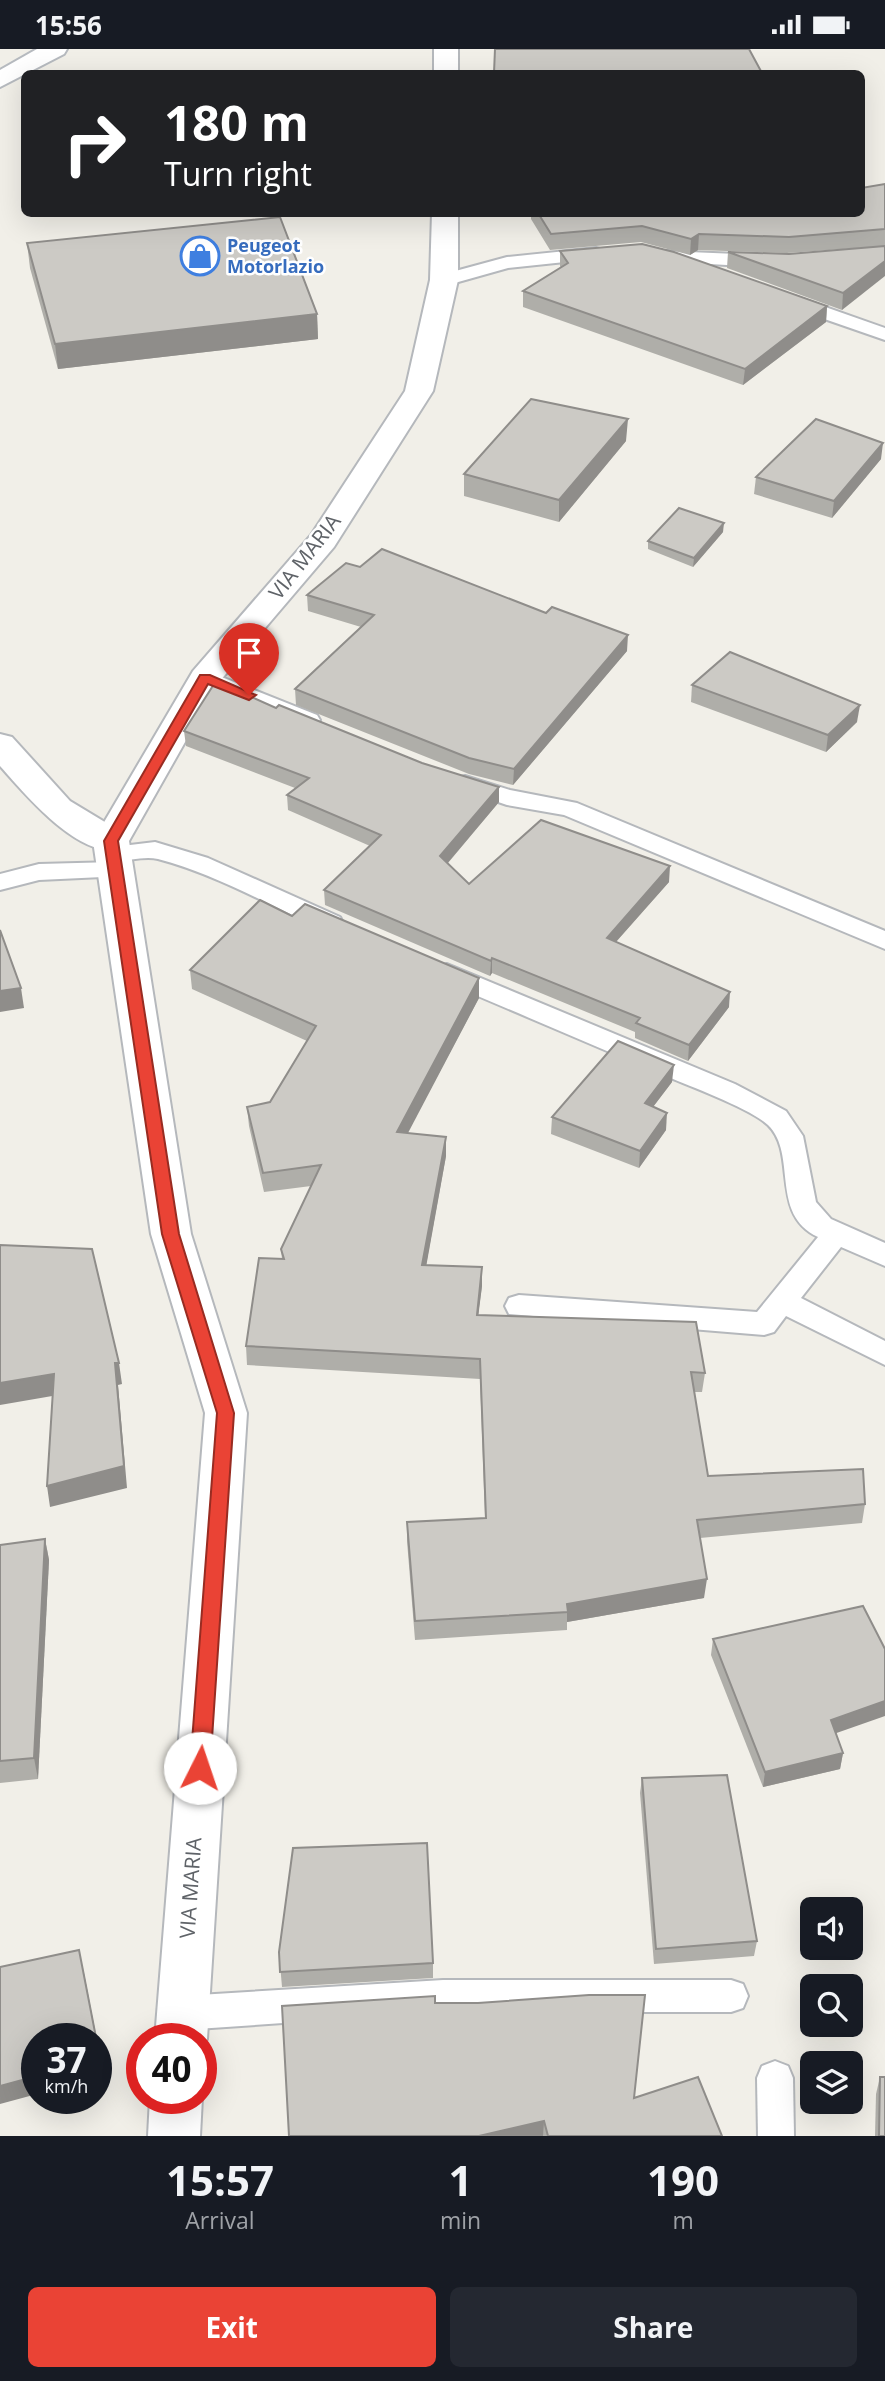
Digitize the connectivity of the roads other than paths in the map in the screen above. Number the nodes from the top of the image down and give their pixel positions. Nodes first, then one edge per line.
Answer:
1 (55, 49) edge
2 (446, 49) edge
3 (446, 70) edge
4 (0, 80) edge
5 (445, 217) edge
6 (641, 251) edge
7 (615, 253) edge
8 (665, 257) junction
9 (774, 262) edge
10 (730, 279) edge
11 (444, 281) junction
12 (779, 297) edge
13 (885, 334) edge
14 (205, 678) junction
15 (327, 727) edge
16 (0, 745) edge
17 (448, 776) edge
18 (113, 855) junction
19 (0, 882) edge
20 (358, 935) edge
21 (885, 941) edge
22 (431, 966) edge
23 (837, 1233) junction
24 (885, 1255) edge
25 (782, 1301) junction
26 (519, 1306) dead end
27 (885, 1354) edge
28 (731, 1996) dead end
29 (182, 2023) edge
30 (208, 2023) edge
31 (775, 2078) dead end
32 (175, 2114) edge
33 (174, 2136) edge
34 (776, 2136) edge

1 - 4 street
2 - 3 street
5 - 11 street, VIA MARIA
6 - 8 lane
7 - 11 lane
8 - 9 lane
8 - 10 lane
11 - 14 street, VIA MARIA
12 - 13 lane
14 - 15 lane
14 - 18 street, VIA MARIA
16 - 18 street
17 - 21 lane
18 - 19 lane
18 - 20 lane
18 - 29 street, VIA MARIA
22 - 23 lane
23 - 24 lane
23 - 25 lane
25 - 26 lane
25 - 27 lane
28 - 30 lane
31 - 34 lane
32 - 33 street

